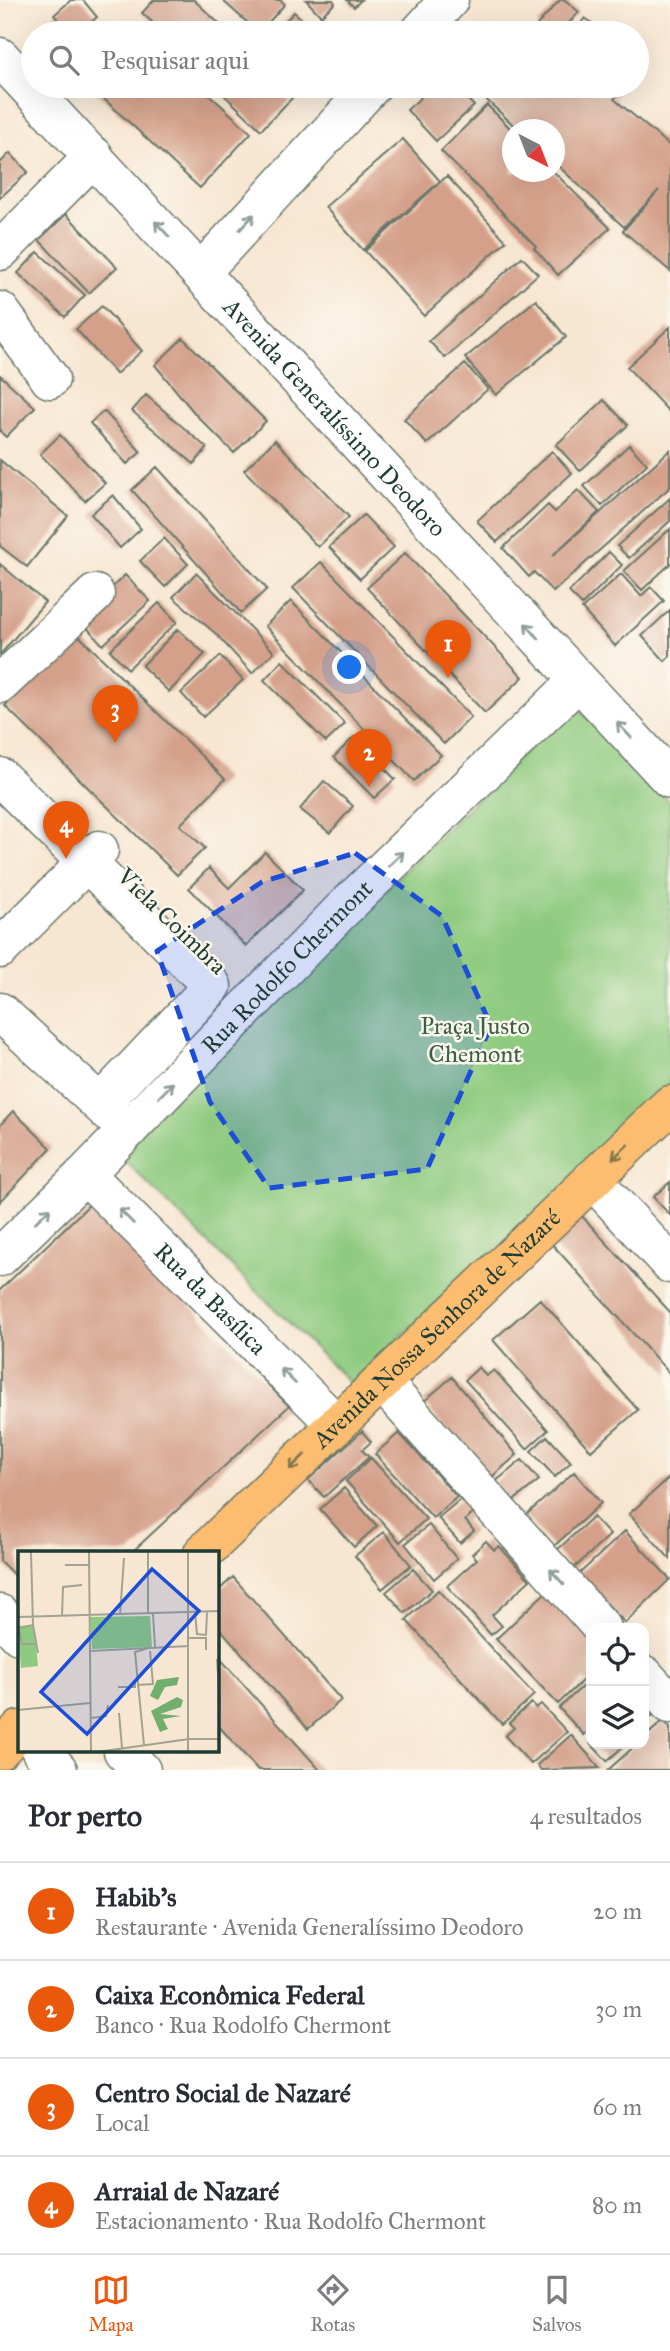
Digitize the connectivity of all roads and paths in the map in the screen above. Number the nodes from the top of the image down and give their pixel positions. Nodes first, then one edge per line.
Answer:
1 (449, 0) edge
2 (430, 21) edge
3 (0, 57) edge
4 (21, 79) edge
5 (39, 98) edge
6 (361, 98) edge
7 (94, 156) junction
8 (0, 251) edge
9 (201, 272) junction
10 (0, 311) edge
11 (50, 380) dead end
12 (95, 594) dead end
13 (578, 681) junction
14 (0, 684) edge
15 (0, 753) edge
16 (0, 777) edge
17 (670, 779) edge
18 (94, 856) junction
19 (0, 949) edge
20 (253, 1000) junction
21 (0, 1012) edge
22 (100, 1104) junction
23 (670, 1105) edge
24 (128, 1130) junction
25 (85, 1174) junction
26 (592, 1179) junction
27 (0, 1256) edge
28 (670, 1264) edge
29 (382, 1382) junction
30 (336, 1424) junction
31 (205, 1551) edge
32 (0, 1614) edge
33 (598, 1623) edge
34 (18, 1634) edge
35 (649, 1681) edge
36 (670, 1704) edge
37 (35, 1752) edge
38 (124, 1752) edge
39 (58, 1770) edge
40 (141, 1770) edge

1 - 2 street
3 - 4 street, Avenida Generalíssimo Deodoro
5 - 7 street, Avenida Generalíssimo Deodoro
9 -> 6 street
7 - 8 street
9 -> 7 street, Avenida Generalíssimo Deodoro
13 -> 9 street, Avenida Generalíssimo Deodoro
10 - 11 street
12 - 14 street
17 -> 13 street, Avenida Generalíssimo Deodoro
20 -> 13 street, Rua Rodolfo Chermont
15 - 18 street, Viela Coimbra
16 - 18 street
18 - 19 street
18 - 20 street, Viela Coimbra
18 - 22 street
24 -> 20 street, Rua Rodolfo Chermont
21 - 22 street
22 - 24 street
23 -> 26 main road, Avenida Nossa Senhora de Nazaré
24 - 25 street, Rua Rodolfo Chermont
27 -> 25 street, Rua Rodolfo Chermont
30 -> 25 street, Rua da Basílica
26 - 28 street
26 - 29 main road, Avenida Nossa Senhora de Nazaré
29 - 30 main road, Avenida Nossa Senhora de Nazaré
33 -> 29 street
30 -> 31 main road, Avenida Nossa Senhora de Nazaré
32 - 34 street
35 - 36 street
37 - 39 street
38 - 40 street

